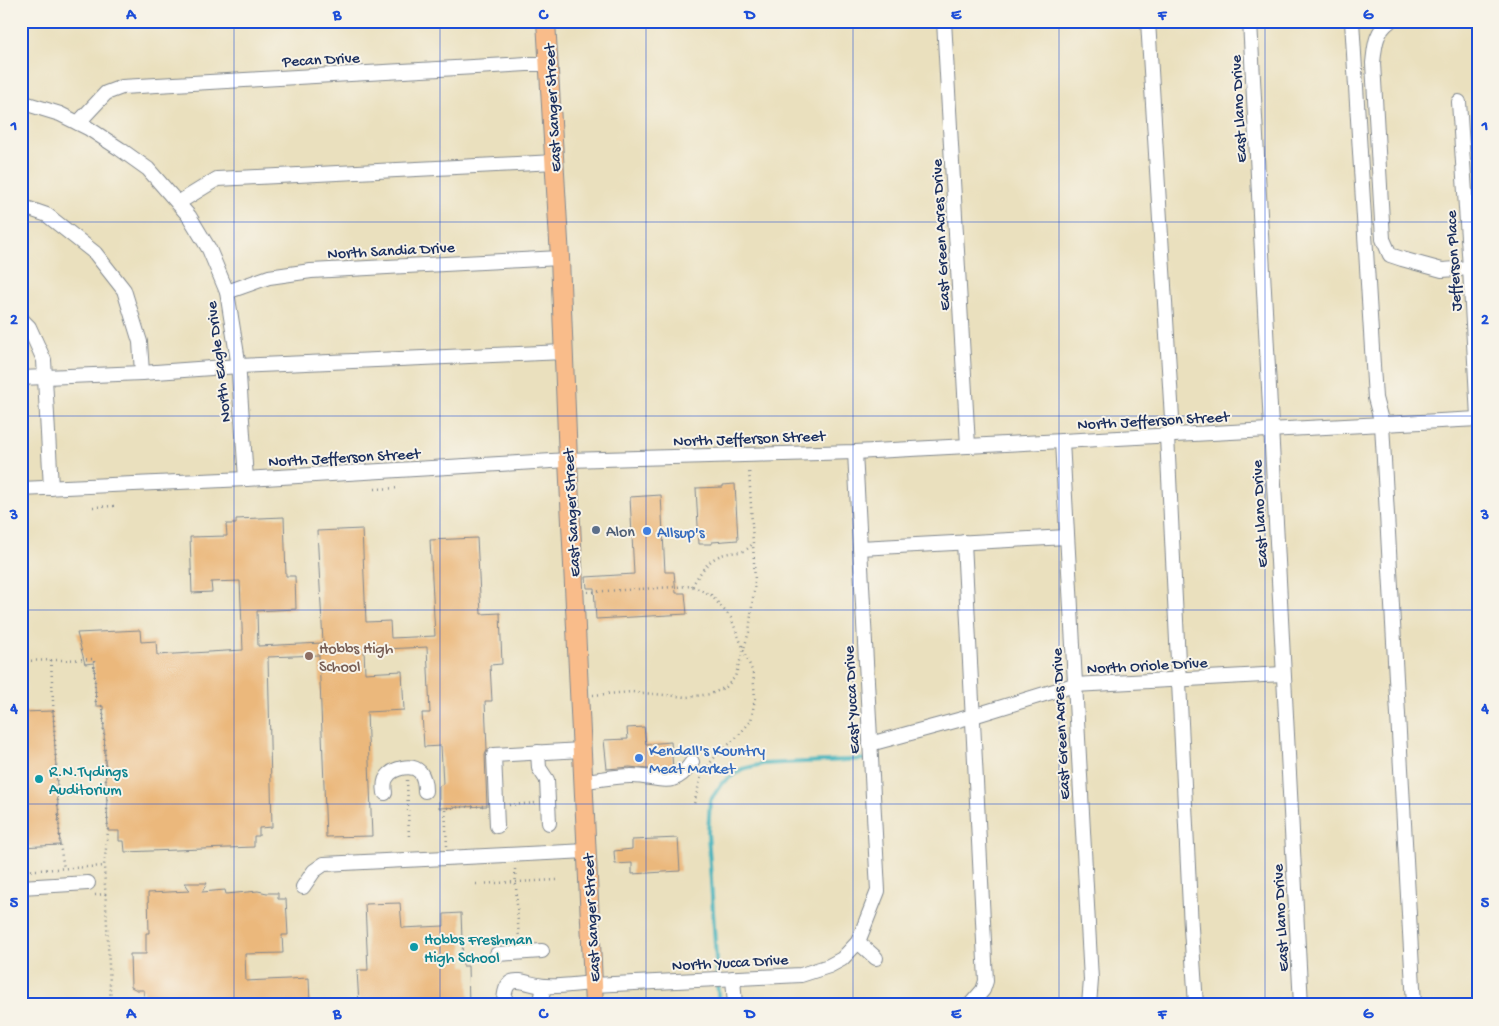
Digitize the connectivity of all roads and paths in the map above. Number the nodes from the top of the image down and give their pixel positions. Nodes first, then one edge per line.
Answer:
1 (546, 21) edge
2 (944, 21) edge
3 (1148, 21) edge
4 (1250, 21) edge
5 (1352, 21) edge
6 (1390, 21) edge
7 (549, 64) junction
8 (21, 102) edge
9 (1459, 102) dead end
10 (78, 123) junction
11 (554, 162) junction
12 (178, 203) junction
13 (21, 206) edge
14 (560, 258) junction
15 (1470, 268) junction
16 (1474, 287) edge
17 (227, 292) junction
18 (21, 319) edge
19 (564, 352) junction
20 (239, 366) junction
21 (142, 373) junction
22 (45, 377) junction
23 (21, 378) edge
24 (1478, 418) edge
25 (1382, 424) junction
26 (1271, 430) junction
27 (1170, 436) junction
28 (1062, 441) junction
29 (968, 446) junction
30 (855, 452) junction
31 (748, 455) junction
32 (568, 460) junction
33 (246, 479) junction
34 (51, 488) junction
35 (400, 488) dead end
36 (21, 489) edge
37 (375, 489) dead end
38 (115, 506) dead end
39 (93, 507) dead end
40 (1067, 537) junction
41 (964, 542) junction
42 (753, 543) junction
43 (860, 548) junction
44 (692, 586) junction
45 (574, 593) junction
46 (744, 649) junction
47 (51, 660) junction
48 (21, 661) edge
49 (1284, 674) junction
50 (1180, 679) junction
51 (1074, 685) junction
52 (579, 696) junction
53 (972, 716) junction
54 (870, 744) junction
55 (582, 750) junction
56 (538, 752) junction
57 (692, 762) dead end
58 (406, 768) junction
59 (583, 782) junction
60 (425, 791) dead end
61 (385, 793) dead end
62 (541, 803) dead end
63 (694, 804) dead end
64 (496, 805) junction
65 (549, 823) dead end
66 (497, 826) dead end
67 (409, 838) dead end
68 (587, 851) junction
69 (447, 853) dead end
70 (514, 854) junction
71 (104, 866) junction
72 (64, 868) junction
73 (21, 871) edge
74 (557, 880) dead end
75 (516, 882) junction
76 (88, 883) dead end
77 (476, 884) dead end
78 (21, 886) edge
79 (303, 887) dead end
80 (858, 942) junction
81 (542, 951) dead end
82 (519, 953) junction
83 (497, 954) dead end
84 (876, 958) dead end
85 (721, 979) junction
86 (593, 984) junction
87 (544, 986) junction
88 (541, 1000) dead end
89 (111, 1005) edge
90 (504, 1005) edge
91 (594, 1005) edge
92 (735, 1005) edge
93 (970, 1005) edge
94 (1089, 1005) edge
95 (1196, 1005) edge
96 (1301, 1005) edge
97 (1414, 1005) edge

1 - 7 main road, East Sanger Street
2 - 29 street, East Green Acres Drive
3 - 27 street
4 - 26 street, East Llano Drive
5 - 25 street
6 - 15 street
7 - 10 street, Pecan Drive
7 - 11 main road, East Sanger Street
8 - 10 street, North Eagle Drive
9 - 15 street, Jefferson Place
10 - 12 street, North Eagle Drive
11 - 12 street
11 - 14 main road, East Sanger Street
12 - 17 street, North Eagle Drive
13 - 21 street
14 - 17 street, North Sandia Drive
14 - 19 main road, East Sanger Street
15 - 16 street, Jefferson Place
16 - 24 street, Jefferson Place
17 - 20 street, North Eagle Drive
18 - 22 street
19 - 20 street
19 - 32 main road, East Sanger Street
20 - 21 street
20 - 33 street, North Eagle Drive
21 - 22 street
22 - 23 street
22 - 34 street
24 - 25 street, North Jefferson Street
25 - 26 street, North Jefferson Street
25 - 97 street
26 - 27 street, North Jefferson Street
26 - 49 street, East Llano Drive
27 - 28 street, North Jefferson Street
27 - 50 street
28 - 29 street, North Jefferson Street
28 - 40 street, East Green Acres Drive
29 - 30 street, North Jefferson Street
30 - 31 street, North Jefferson Street
30 - 43 street, East Yucca Drive
31 - 32 street, North Jefferson Street
31 - 42 path
32 - 33 street, North Jefferson Street
32 - 45 main road, East Sanger Street
33 - 34 street, North Jefferson Street
34 - 36 street, North Jefferson Street
35 - 37 path
38 - 39 path
40 - 41 street
40 - 51 street, East Green Acres Drive
41 - 43 street
41 - 53 street
42 - 44 path
42 - 46 path
43 - 54 street, East Yucca Drive
44 - 45 path
44 - 46 path
45 - 52 main road, East Sanger Street
46 - 52 path
46 - 63 path
47 - 48 path
47 - 71 path
47 - 72 path
49 - 50 street, North Oriole Drive
49 - 96 street, East Llano Drive
50 - 51 street, North Oriole Drive
50 - 95 street
51 - 53 street, North Oriole Drive
51 - 94 street, East Green Acres Drive
52 - 55 main road, East Sanger Street
53 - 54 street, North Oriole Drive
53 - 93 street
54 - 80 street, East Yucca Drive
55 - 56 street
55 - 59 main road, East Sanger Street
56 - 64 street
56 - 65 street
57 - 59 street
58 - 60 street
58 - 61 street
58 - 67 path
59 - 68 main road, East Sanger Street
62 - 64 path
64 - 66 street
64 - 69 path
68 - 70 street
68 - 86 main road, East Sanger Street
70 - 75 path
70 - 79 street
71 - 72 path
71 - 89 path
72 - 73 path
74 - 75 path
75 - 77 path
75 - 82 path
76 - 78 street
80 - 84 street
80 - 85 street, North Yucca Drive
81 - 82 street
82 - 83 street
85 - 86 street, North Yucca Drive
85 - 92 street
86 - 87 street, North Yucca Drive
86 - 91 main road, East Sanger Street
87 - 88 street
87 - 90 street, North Yucca Drive

